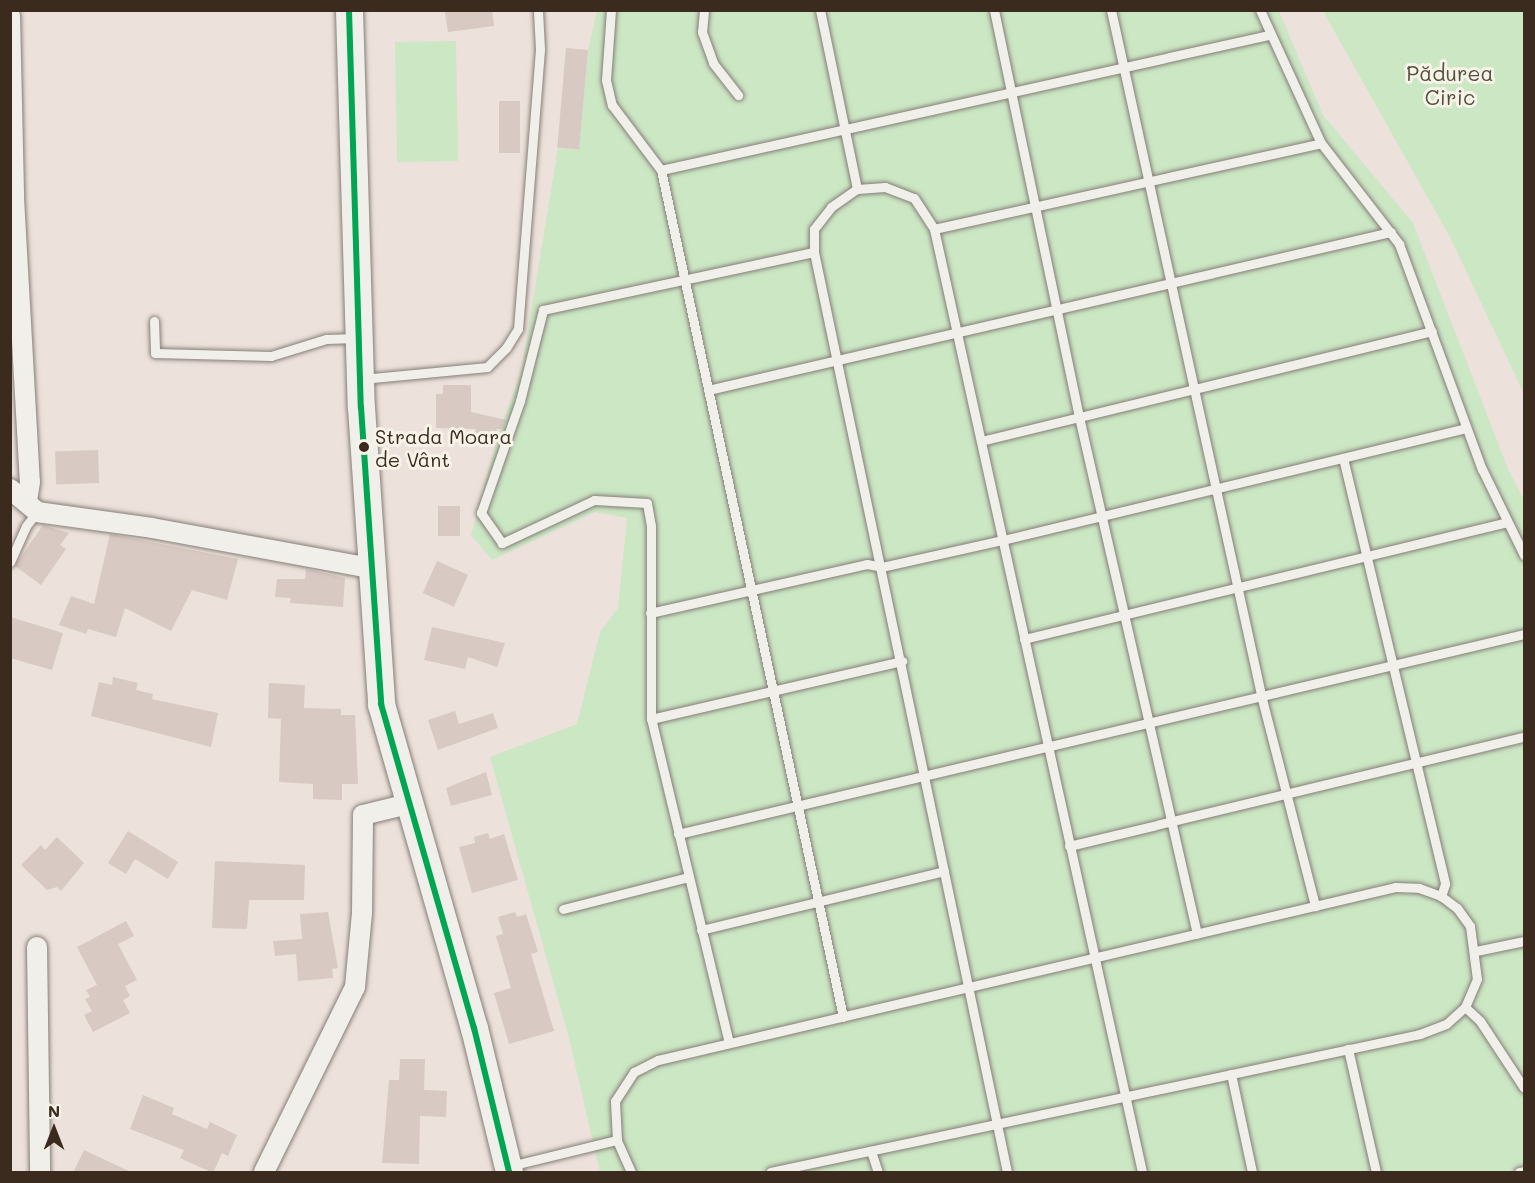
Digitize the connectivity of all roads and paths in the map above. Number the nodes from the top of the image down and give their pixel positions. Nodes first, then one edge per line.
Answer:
1 (349, 10) edge
2 (538, 10) edge
3 (611, 10) edge
4 (704, 10) edge
5 (820, 10) edge
6 (994, 10) edge
7 (1111, 10) edge
8 (1260, 10) edge
9 (10, 16) edge
10 (1269, 35) junction
11 (1123, 67) junction
12 (1011, 91) junction
13 (738, 95) dead end
14 (845, 128) junction
15 (1321, 143) junction
16 (661, 170) junction
17 (1149, 182) junction
18 (857, 189) junction
19 (1036, 206) junction
20 (934, 229) junction
21 (1391, 232) junction
22 (814, 252) junction
23 (685, 280) junction
24 (1171, 284) junction
25 (1058, 311) junction
26 (154, 321) dead end
27 (1432, 331) junction
28 (957, 333) junction
29 (358, 337) junction
30 (837, 360) junction
31 (360, 379) junction
32 (708, 390) junction
33 (1194, 392) junction
34 (1079, 417) junction
35 (1465, 428) junction
36 (981, 441) junction
37 (1343, 458) junction
38 (10, 489) edge
39 (1216, 490) junction
40 (32, 507) junction
41 (1103, 516) junction
42 (1506, 522) junction
43 (1003, 540) junction
44 (1524, 555) edge
45 (1368, 558) junction
46 (10, 562) edge
47 (882, 567) junction
48 (369, 568) junction
49 (752, 590) junction
50 (1238, 590) junction
51 (650, 613) junction
52 (1124, 617) junction
53 (1524, 634) edge
54 (1024, 639) junction
55 (902, 661) junction
56 (1394, 667) junction
57 (773, 691) junction
58 (1262, 699) junction
59 (651, 719) junction
60 (1149, 725) junction
61 (1524, 737) edge
62 (1048, 748) junction
63 (1418, 763) junction
64 (925, 774) junction
65 (1286, 795) junction
66 (408, 804) junction
67 (797, 804) junction
68 (1171, 822) junction
69 (678, 834) junction
70 (1069, 846) junction
71 (944, 871) junction
72 (688, 877) junction
73 (1441, 896) junction
74 (818, 902) junction
75 (1315, 906) junction
76 (563, 909) dead end
77 (702, 930) junction
78 (1197, 934) junction
79 (1524, 941) edge
80 (37, 947) dead end
81 (1476, 951) junction
82 (1094, 958) junction
83 (968, 988) junction
84 (1465, 1007) junction
85 (843, 1017) junction
86 (729, 1043) junction
87 (1348, 1049) junction
88 (1230, 1074) junction
89 (1524, 1088) edge
90 (1125, 1098) junction
91 (996, 1124) junction
92 (617, 1140) junction
93 (871, 1151) junction
94 (508, 1170) edge
95 (1524, 1171) edge
96 (40, 1173) edge
97 (264, 1173) edge
98 (631, 1173) edge
99 (770, 1173) edge
100 (878, 1173) edge
101 (1007, 1173) edge
102 (1142, 1173) edge
103 (1252, 1173) edge
104 (1376, 1173) edge
105 (1519, 1173) edge

1 - 29 main road
2 - 31 lane
3 - 16 lane
4 - 13 lane
5 - 14 lane
6 - 12 lane
7 - 11 lane
8 - 10 lane
9 - 40 street
10 - 11 lane
10 - 15 lane
11 - 12 lane
11 - 17 lane
12 - 14 lane
12 - 19 lane
14 - 16 lane
14 - 18 lane
15 - 17 lane
15 - 21 lane
16 - 23 lane
17 - 19 lane
17 - 24 lane
18 - 20 lane
18 - 22 lane
19 - 20 lane
19 - 25 lane
20 - 28 lane
21 - 24 lane
21 - 27 lane
22 - 23 lane
22 - 30 lane
23 - 32 lane
23 - 51 lane
24 - 25 lane
24 - 33 lane
25 - 28 lane
25 - 34 lane
26 - 29 lane
27 - 33 lane
27 - 35 lane
28 - 30 lane
28 - 36 lane
29 - 31 main road
30 - 32 lane
30 - 47 lane
31 - 48 main road
32 - 49 lane
33 - 34 lane
33 - 39 lane
34 - 36 lane
34 - 41 lane
35 - 37 lane
35 - 42 lane
36 - 43 lane
37 - 39 lane
37 - 45 lane
38 - 40 street
39 - 41 lane
39 - 50 lane
40 - 46 lane
40 - 48 street
41 - 43 lane
41 - 52 lane
42 - 44 lane
42 - 45 lane
43 - 47 lane
43 - 54 lane
45 - 50 lane
45 - 56 lane
47 - 49 lane
47 - 55 lane
48 - 66 main road
49 - 51 lane
49 - 57 lane
50 - 52 lane
50 - 58 lane
51 - 59 lane
52 - 54 lane
52 - 60 lane
53 - 56 lane
54 - 62 lane
55 - 57 lane
55 - 64 lane
56 - 58 lane
56 - 63 lane
57 - 59 lane
57 - 67 lane
58 - 60 lane
58 - 65 lane
59 - 69 lane
60 - 62 lane
60 - 68 lane
61 - 63 lane
62 - 64 lane
62 - 70 lane
63 - 65 lane
63 - 73 lane
64 - 67 lane
64 - 71 lane
65 - 68 lane
65 - 75 lane
66 - 94 main road
66 - 97 street
67 - 69 lane
67 - 74 lane
68 - 70 lane
68 - 78 lane
69 - 72 lane
70 - 82 lane
71 - 74 lane
71 - 83 lane
72 - 76 lane
72 - 77 lane
73 - 75 lane
73 - 81 lane
74 - 77 lane
74 - 85 lane
75 - 78 lane
77 - 86 lane
78 - 82 lane
79 - 81 lane
80 - 96 street
81 - 84 lane
82 - 83 lane
82 - 90 lane
83 - 85 lane
83 - 91 lane
84 - 87 lane
84 - 89 lane
85 - 86 lane
86 - 92 lane
87 - 88 lane
87 - 104 lane
88 - 90 lane
88 - 103 lane
90 - 91 lane
90 - 102 lane
91 - 93 lane
91 - 101 lane
92 - 94 lane
92 - 98 lane
93 - 99 lane
93 - 100 lane
95 - 105 lane

